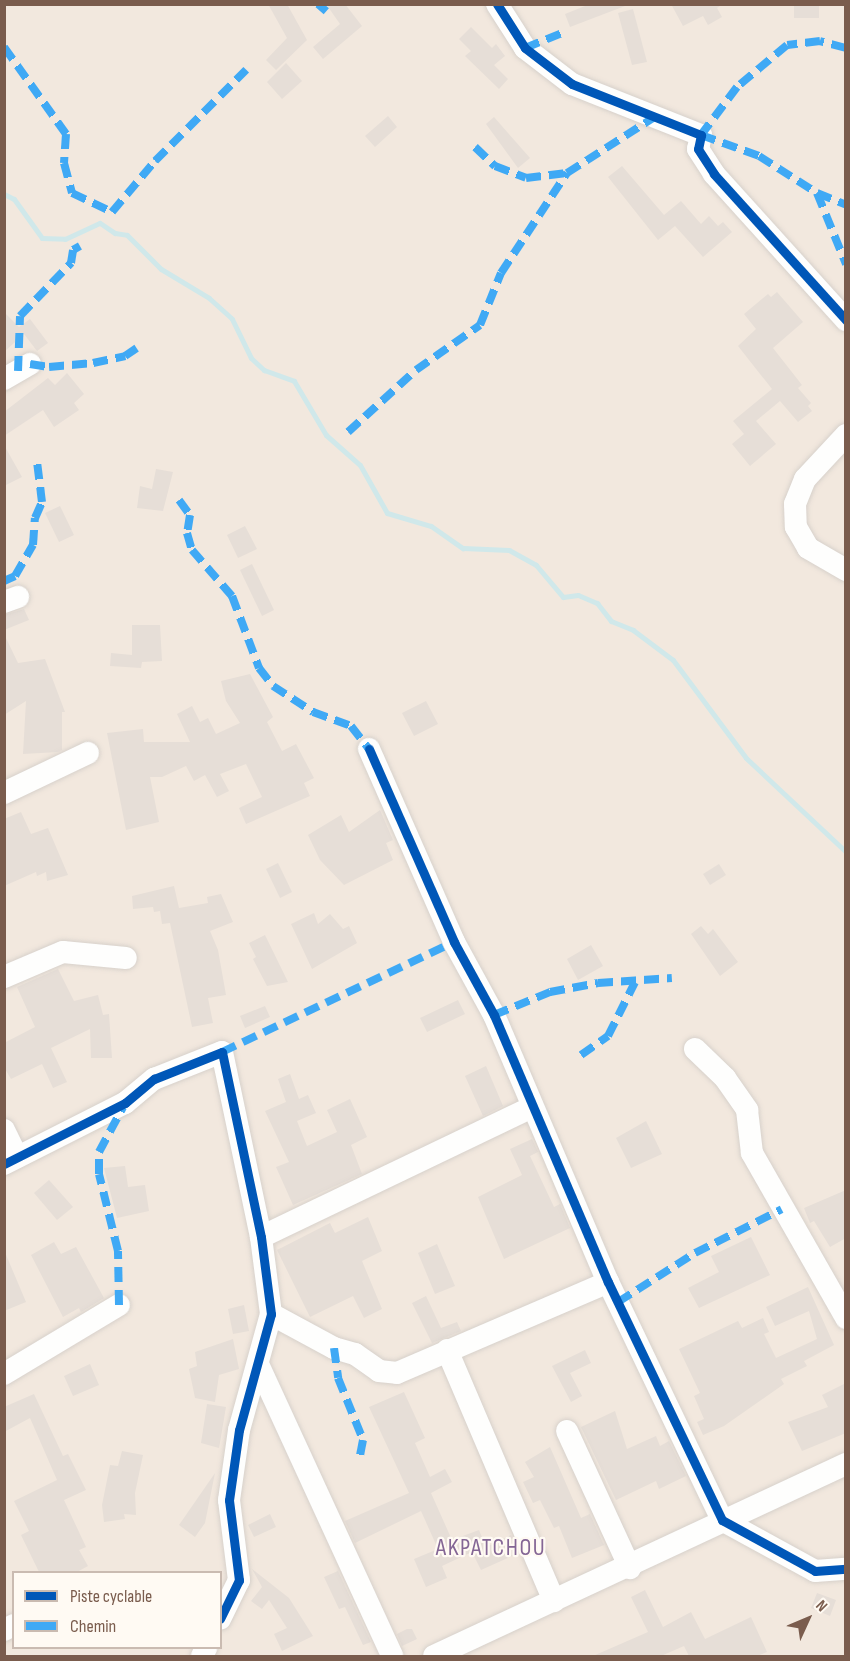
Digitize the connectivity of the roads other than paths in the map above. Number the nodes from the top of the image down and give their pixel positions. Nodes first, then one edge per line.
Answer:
1 (497, 4) edge
2 (846, 321) edge
3 (30, 364) dead end
4 (4, 379) edge
5 (846, 435) edge
6 (846, 570) edge
7 (369, 749) dead end
8 (88, 753) dead end
9 (4, 793) edge
10 (126, 958) dead end
11 (4, 977) edge
12 (695, 1049) dead end
13 (532, 1107) junction
14 (4, 1130) edge
15 (11, 1161) edge
16 (261, 1237) junction
17 (608, 1282) junction
18 (119, 1305) dead end
19 (271, 1314) junction
20 (846, 1318) edge
21 (447, 1350) junction
22 (258, 1365) junction
23 (4, 1374) edge
24 (567, 1431) dead end
25 (846, 1464) edge
26 (722, 1520) junction
27 (630, 1568) junction
28 (846, 1569) edge
29 (815, 1571) junction
30 (846, 1584) edge
31 (554, 1601) junction
32 (222, 1615) edge
33 (392, 1656) edge
34 (434, 1656) edge

1 - 2 street
3 - 4 street
5 - 6 street
7 - 13 street
8 - 9 street
10 - 11 street
12 - 20 street
13 - 16 street
13 - 17 street
14 - 15 street
15 - 16 street
16 - 19 street
17 - 21 street
17 - 26 street
18 - 23 street
19 - 21 street
19 - 22 street
21 - 31 street
22 - 32 street
22 - 33 street
24 - 27 street
25 - 26 street
26 - 27 street
26 - 29 street
27 - 31 street
28 - 29 street
29 - 30 street
31 - 34 street

